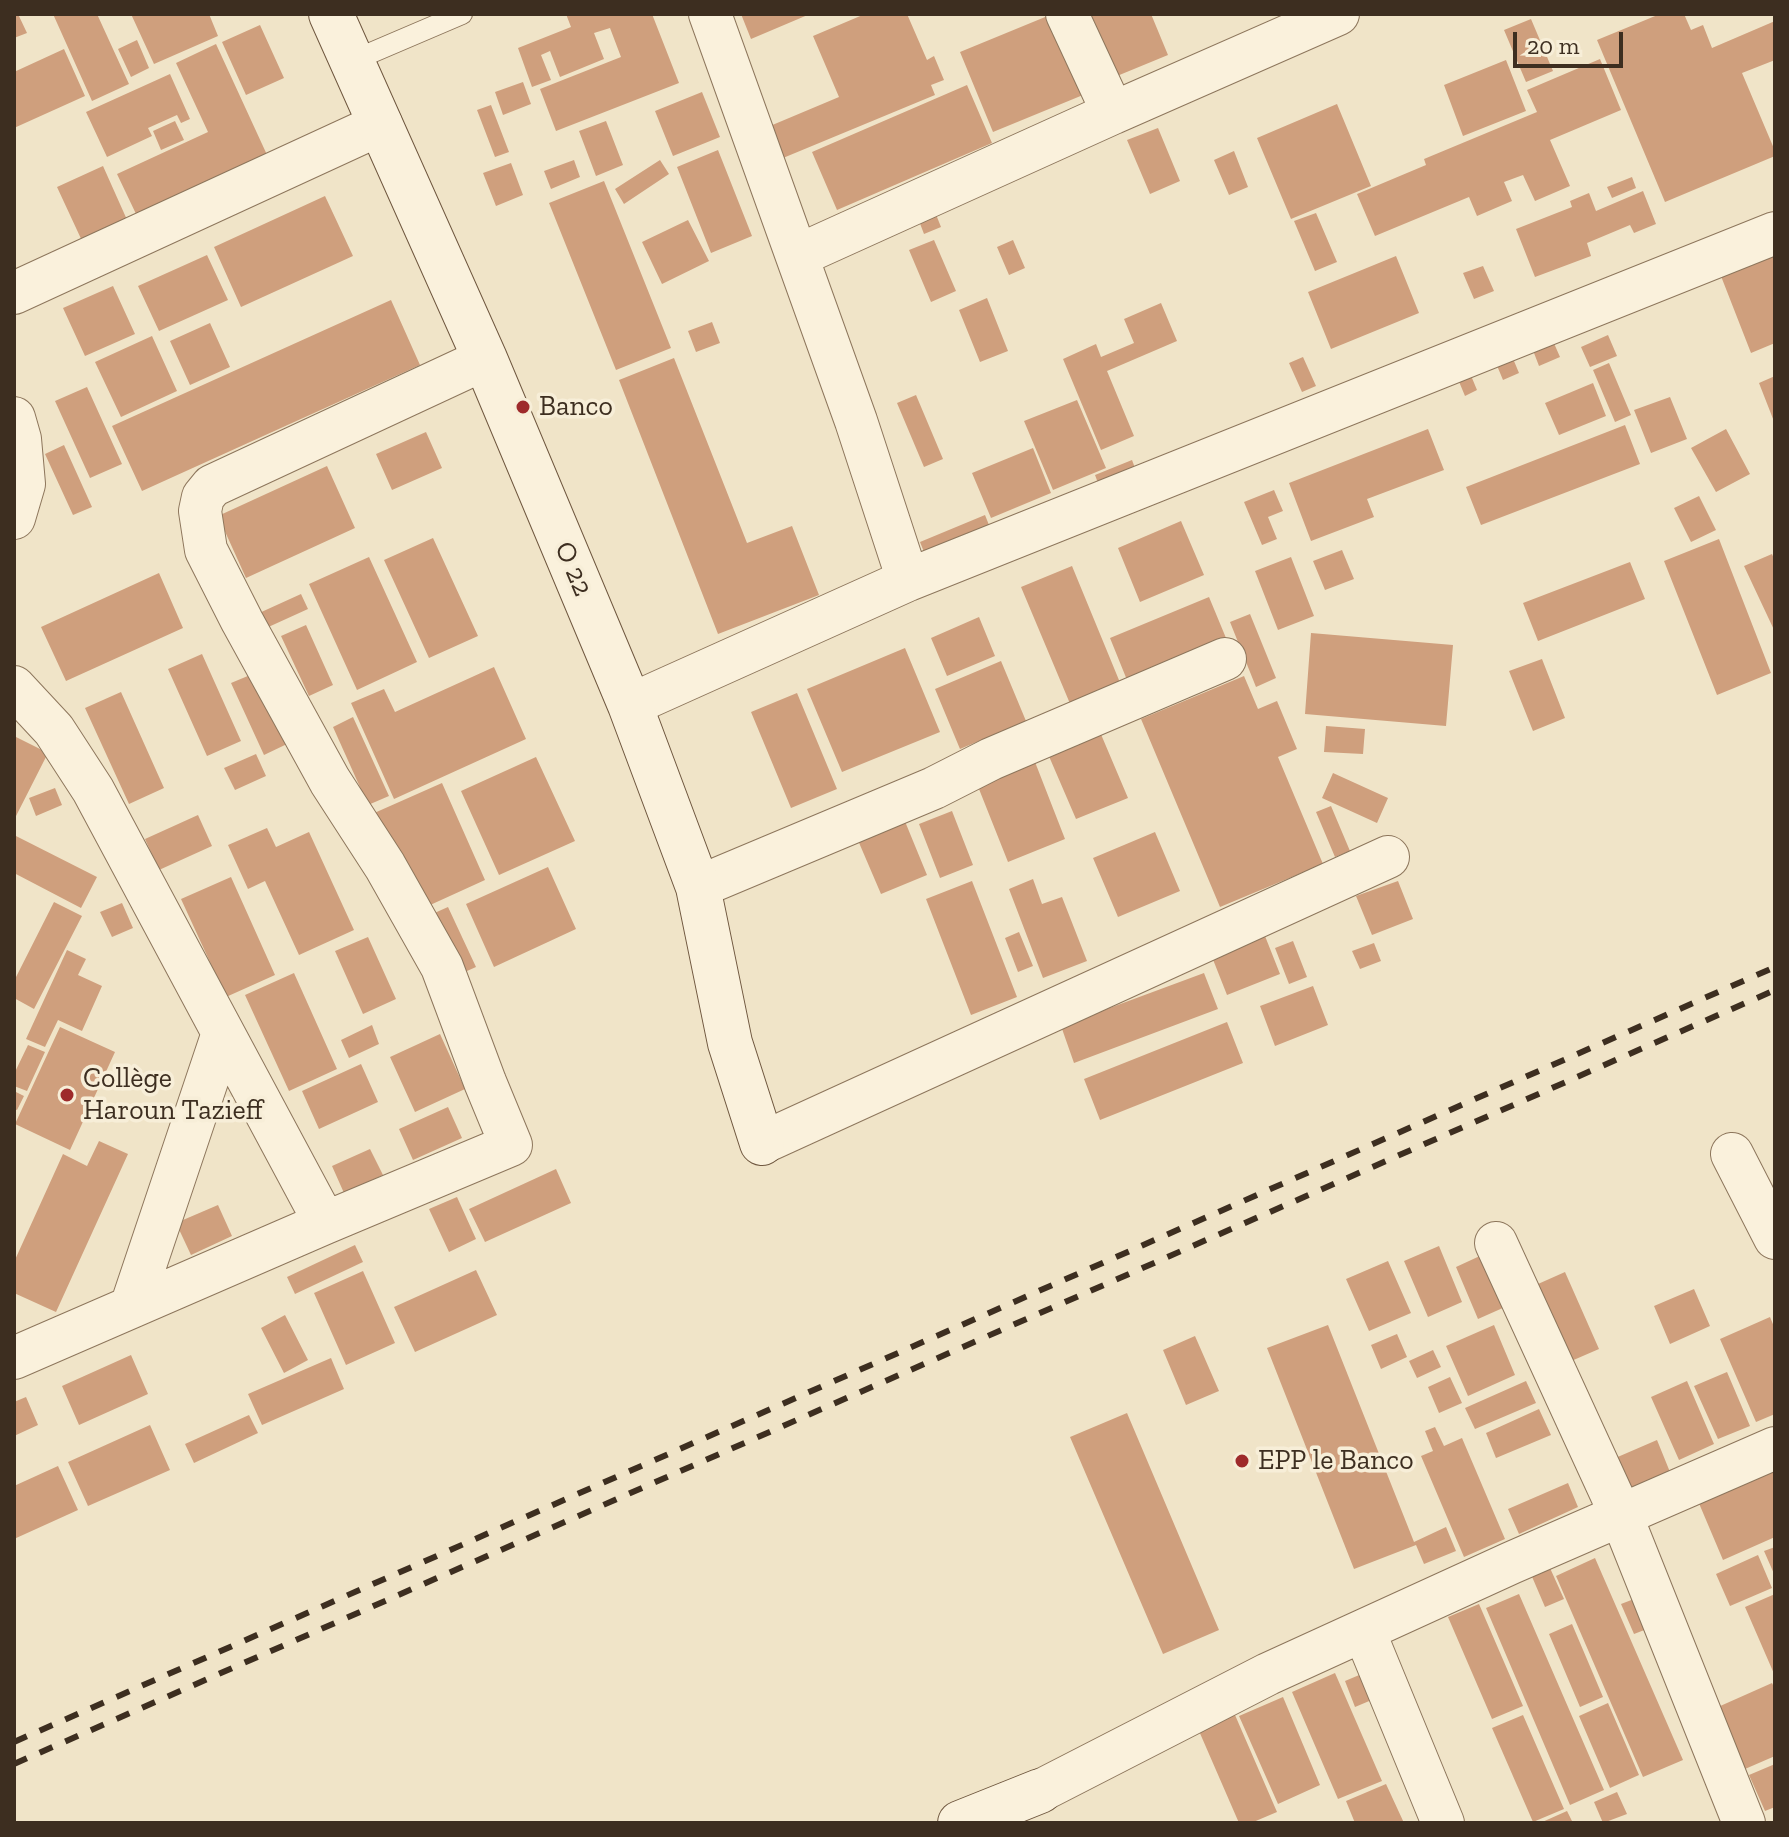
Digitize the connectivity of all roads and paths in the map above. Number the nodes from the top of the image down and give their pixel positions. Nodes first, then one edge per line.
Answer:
1 (331, 14) edge
2 (462, 14) edge
3 (710, 14) edge
4 (1067, 14) edge
5 (1338, 14) edge
6 (352, 61) junction
7 (1113, 113) junction
8 (381, 124) junction
9 (1775, 233) edge
10 (797, 256) junction
11 (14, 293) edge
12 (485, 359) junction
13 (14, 418) edge
14 (14, 518) edge
15 (908, 580) junction
16 (1225, 659) dead end
17 (14, 687) edge
18 (630, 705) junction
19 (1388, 857) dead end
20 (698, 887) junction
21 (223, 1033) junction
22 (762, 1143) joint
23 (1732, 1154) dead end
24 (325, 1223) junction
25 (1775, 1238) edge
26 (1496, 1243) dead end
27 (131, 1307) junction
28 (14, 1358) edge
29 (1775, 1448) edge
30 (1621, 1515) junction
31 (1364, 1631) junction
32 (1040, 1791) joint
33 (960, 1823) edge
34 (1443, 1823) edge
35 (1744, 1823) edge

1 - 6 street, O 22
2 - 6 lane
3 - 10 street
4 - 7 street
5 - 7 street
6 - 8 street, O 22
7 - 10 street
8 - 11 street
8 - 12 street, O 22
9 - 15 street
10 - 15 street
12 - 18 street, O 22
12 - 24 street
13 - 14 street
15 - 18 street
16 - 20 street
17 - 21 street
18 - 20 street, O 22
19 - 22 street
20 - 22 street, O 22
21 - 24 street
21 - 27 street
23 - 25 street
24 - 27 street
26 - 30 street
27 - 28 street
29 - 30 street
30 - 31 street
30 - 35 street
31 - 32 street
31 - 34 street
32 - 33 street

